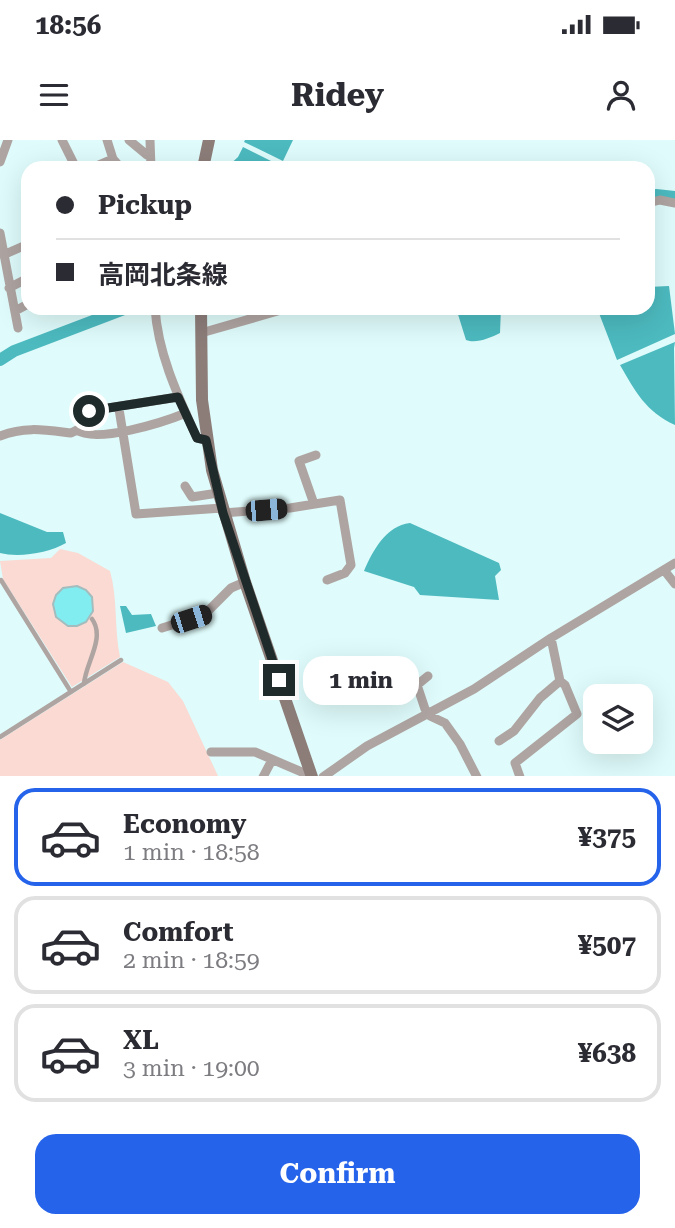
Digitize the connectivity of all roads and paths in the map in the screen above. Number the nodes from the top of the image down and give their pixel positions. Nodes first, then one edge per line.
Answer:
1 (8, 140) edge
2 (107, 140) edge
3 (129, 140) edge
4 (150, 140) edge
5 (209, 140) edge
6 (67, 141) edge
7 (150, 155) junction
8 (113, 159) joint
9 (74, 161) edge
10 (108, 161) edge
11 (150, 161) edge
12 (204, 161) edge
13 (0, 162) edge
14 (655, 201) edge
15 (675, 203) edge
16 (0, 233) edge
17 (21, 247) edge
18 (3, 256) junction
19 (21, 282) edge
20 (9, 288) junction
21 (21, 307) edge
22 (15, 310) junction
23 (156, 315) edge
24 (201, 315) edge
25 (264, 315) edge
26 (18, 328) dead end
27 (201, 333) junction
28 (178, 397) junction
29 (119, 409) junction
30 (186, 413) junction
31 (76, 430) junction
32 (124, 431) junction
33 (0, 436) edge
34 (206, 440) junction
35 (316, 455) dead end
36 (185, 486) dead end
37 (218, 493) junction
38 (314, 503) junction
39 (222, 511) junction
40 (675, 563) edge
41 (664, 570) junction
42 (1, 580) edge
43 (327, 580) dead end
44 (245, 582) junction
45 (675, 584) edge
46 (92, 620) dead end
47 (162, 628) dead end
48 (551, 638) junction
49 (121, 660) dead end
50 (428, 676) dead end
51 (560, 681) junction
52 (84, 684) junction
53 (71, 692) junction
54 (427, 712) junction
55 (0, 737) edge
56 (499, 741) dead end
57 (211, 752) dead end
58 (272, 760) junction
59 (312, 774) edge
60 (263, 776) edge
61 (327, 776) edge
62 (477, 776) edge
63 (520, 776) edge

1 - 13 street
2 - 8 street
3 - 7 street
4 - 7 street
5 - 12 main road
6 - 9 street
7 - 11 street
8 - 10 street
14 - 15 street
16 - 18 street
17 - 18 street
18 - 20 street
19 - 20 street
20 - 22 street
21 - 22 street
22 - 26 street
23 - 28 street
24 - 27 main road
25 - 27 street
27 - 34 main road
28 - 29 street
28 - 30 street
29 - 31 street
29 - 32 street
30 - 32 street
30 - 34 street
31 - 32 street
31 - 33 street
32 - 39 street
34 - 37 main road
35 - 38 street
36 - 37 street
37 - 39 main road
38 - 39 street
38 - 43 street
39 - 44 main road
40 - 41 street
41 - 45 street
41 - 48 street
42 - 53 lane
44 - 47 street
44 - 59 main road
46 - 52 lane
48 - 51 street
48 - 54 street
49 - 52 lane
50 - 54 street
51 - 56 street
51 - 63 street
52 - 53 lane
53 - 55 lane
54 - 61 street
54 - 62 street
57 - 58 street
58 - 59 street
58 - 60 street

